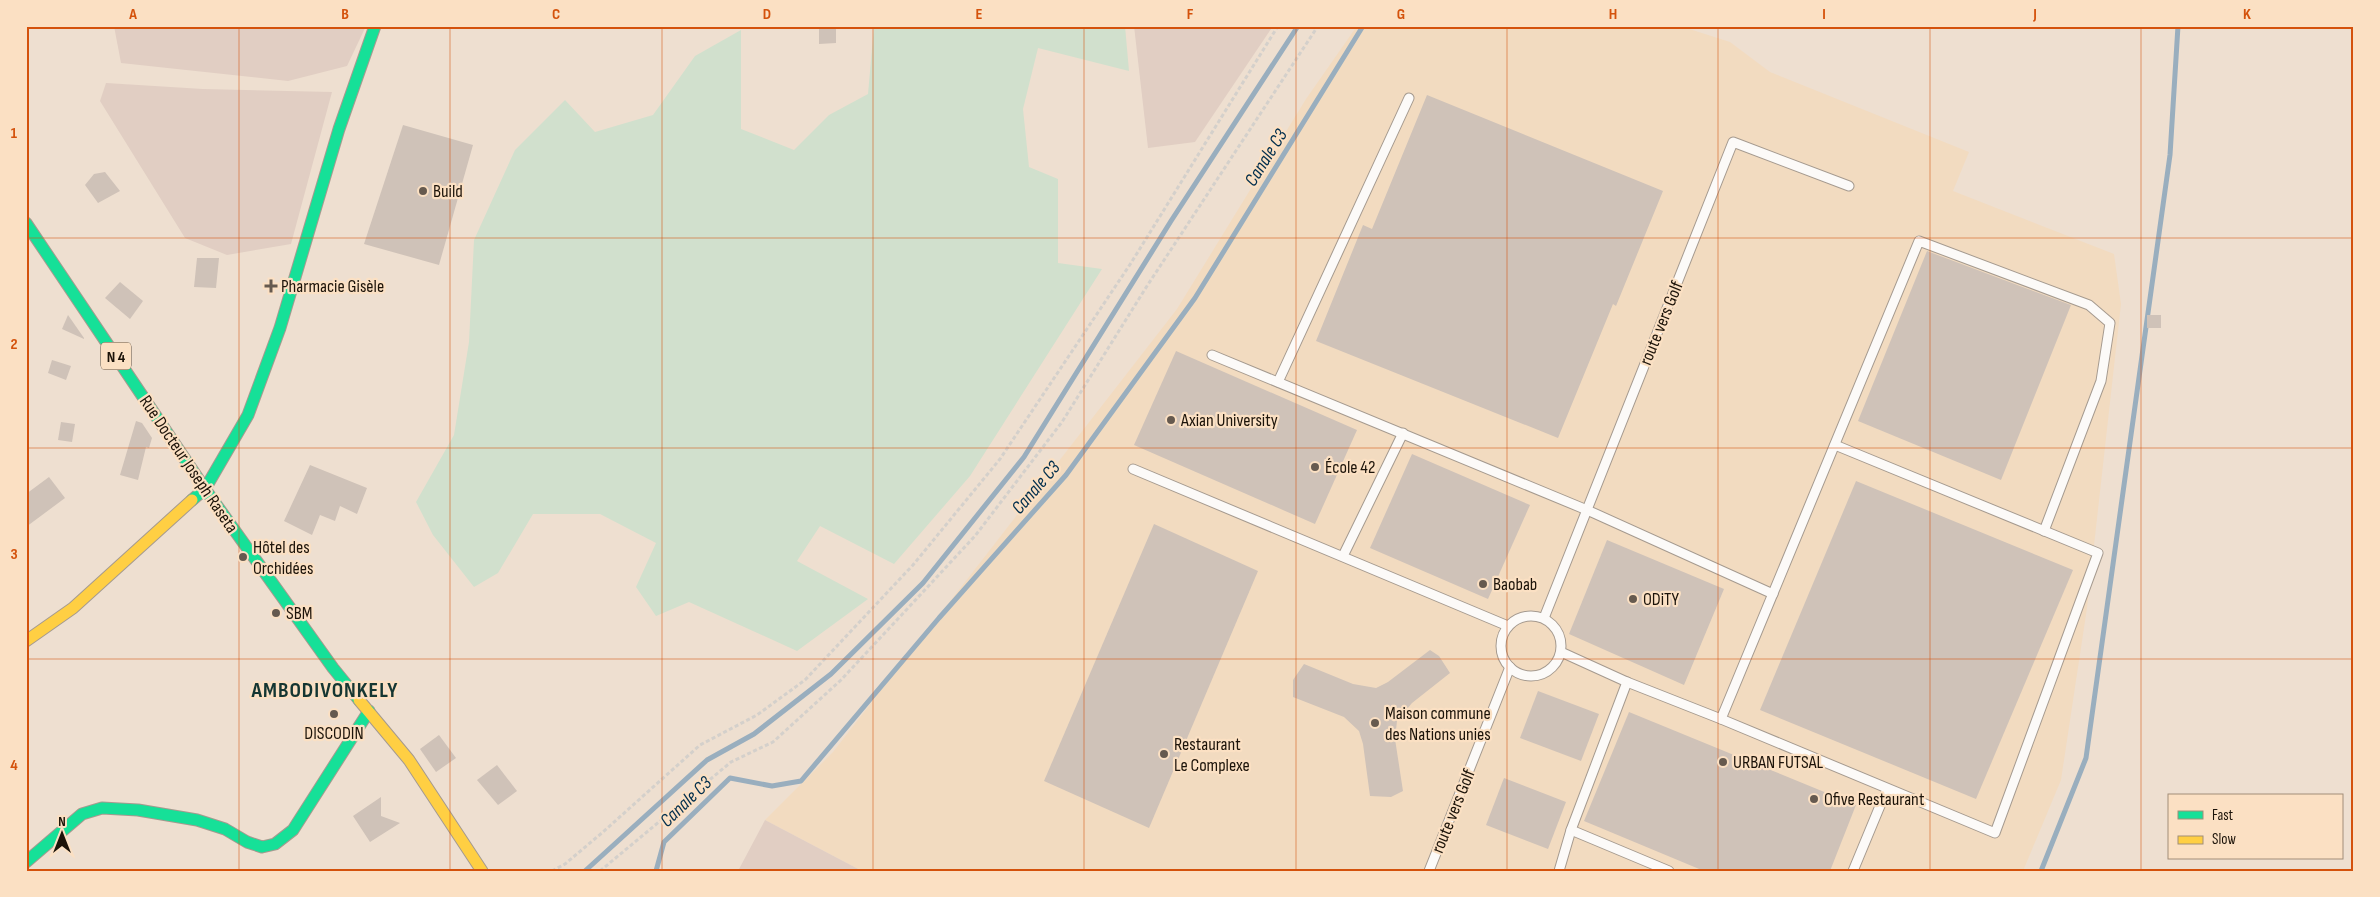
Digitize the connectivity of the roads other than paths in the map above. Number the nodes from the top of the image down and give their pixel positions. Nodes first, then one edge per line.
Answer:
1 (376, 26) edge
2 (1409, 98) dead end
3 (1848, 186) dead end
4 (26, 224) edge
5 (1212, 355) dead end
6 (1278, 382) junction
7 (1403, 434) junction
8 (1835, 445) junction
9 (1133, 468) dead end
10 (205, 490) junction
11 (1587, 510) junction
12 (2044, 531) junction
13 (1343, 556) junction
14 (1773, 594) junction
15 (1544, 618) junction
16 (1508, 626) junction
17 (26, 641) edge
18 (1561, 652) junction
19 (1510, 667) junction
20 (1627, 682) junction
21 (369, 711) junction
22 (1721, 719) junction
23 (1887, 789) junction
24 (1571, 830) junction
25 (26, 862) edge
26 (482, 871) edge
27 (1429, 871) edge
28 (1559, 871) edge
29 (1669, 871) edge
30 (1853, 871) edge

1 - 10 main road
2 - 6 lane
3 - 11 lane, route vers Golf
4 - 10 main road, Rue Docteur Joseph Raseta / N 4
5 - 6 lane
6 - 7 lane
7 - 11 lane
7 - 13 lane
8 - 12 lane
8 - 12 lane
8 - 14 lane
9 - 13 lane
10 - 17 main road
10 - 21 main road, Rue Docteur Joseph Raseta / N 4
11 - 14 lane
11 - 15 lane, route vers Golf
12 - 23 lane
13 - 16 lane
14 - 22 lane
15 - 16 lane
15 - 18 lane
16 - 19 lane
18 - 19 lane
18 - 20 lane
19 - 27 lane, route vers Golf
20 - 22 lane
20 - 24 lane
21 - 25 main road
21 - 26 main road, Rue Docteur Joseph Raseta / N 4
22 - 23 lane
23 - 30 lane
24 - 28 lane
24 - 29 lane

